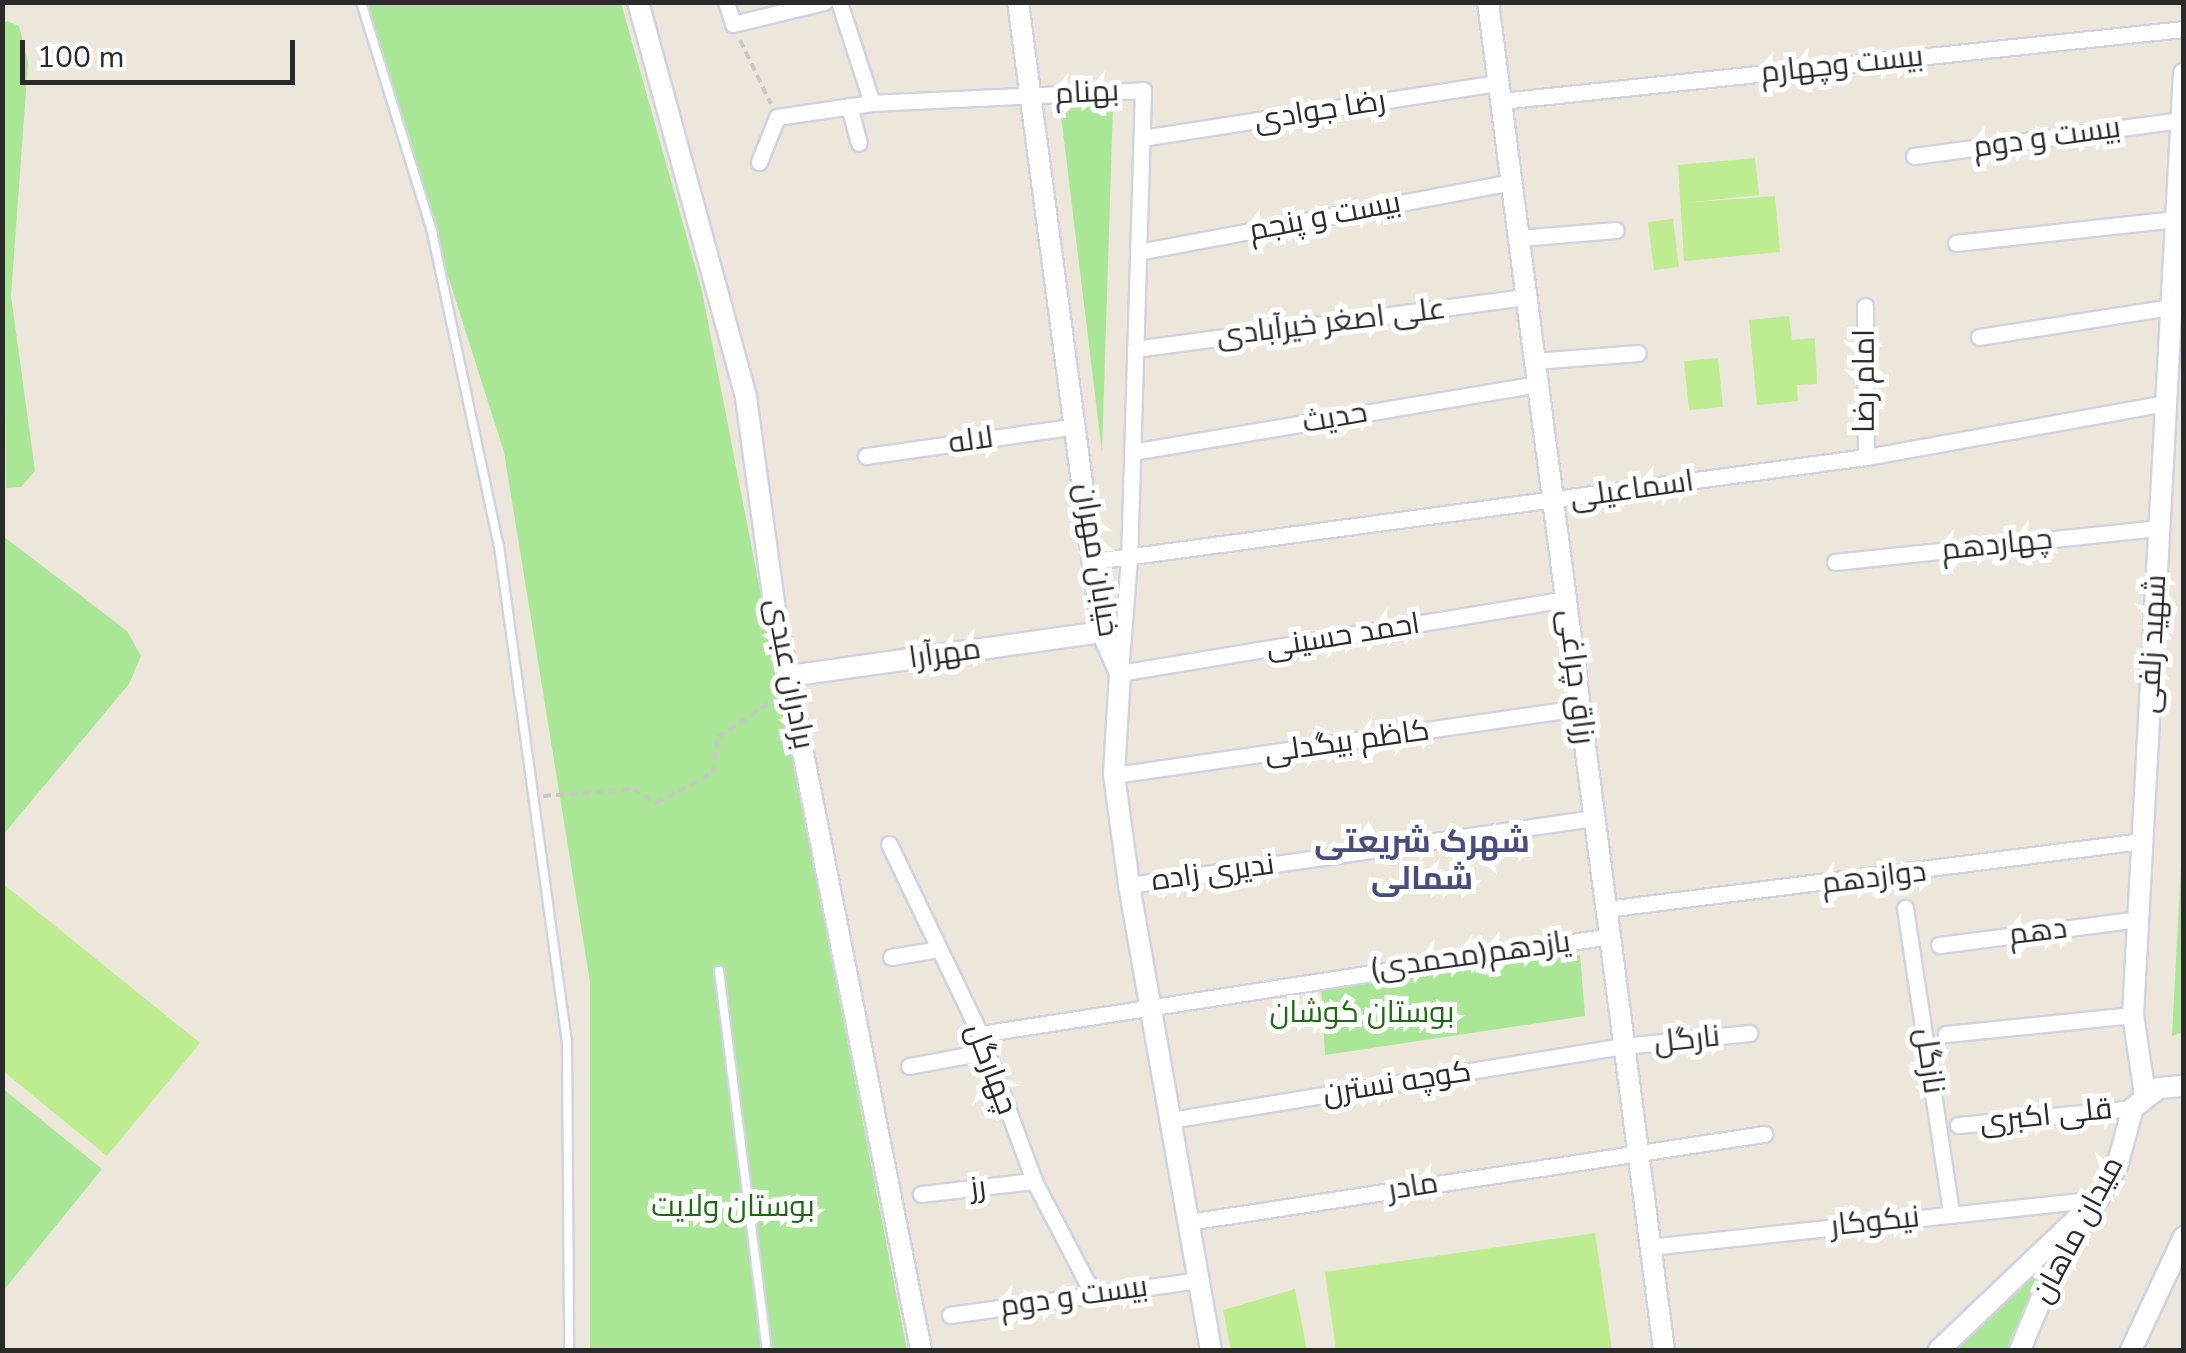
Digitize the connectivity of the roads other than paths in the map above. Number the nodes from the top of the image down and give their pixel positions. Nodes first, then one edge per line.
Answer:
1 (361, 2) edge
2 (638, 2) edge
3 (726, 2) edge
4 (824, 2) edge
5 (840, 2) edge
6 (1018, 2) edge
7 (1488, 2) edge
8 (766, 9) edge
9 (2184, 29) edge
10 (2184, 72) edge
11 (1500, 92) junction
12 (1031, 96) junction
13 (872, 103) junction
14 (849, 106) junction
15 (2181, 120) edge
16 (1142, 138) junction
17 (859, 143) dead end
18 (1914, 156) dead end
19 (759, 162) dead end
20 (1512, 182) junction
21 (2176, 219) junction
22 (1616, 230) dead end
23 (1519, 238) junction
24 (1956, 243) dead end
25 (1138, 252) junction
26 (1527, 297) junction
27 (1865, 306) dead end
28 (2171, 307) junction
29 (1979, 337) dead end
30 (1135, 348) junction
31 (1638, 354) dead end
32 (1535, 361) junction
33 (1538, 384) junction
34 (2166, 403) junction
35 (1076, 426) junction
36 (1132, 452) junction
37 (866, 456) dead end
38 (1866, 457) junction
39 (1553, 502) junction
40 (2159, 528) junction
41 (1129, 560) junction
42 (1095, 561) junction
43 (1834, 562) dead end
44 (1566, 599) junction
45 (1102, 632) junction
46 (1120, 673) junction
47 (789, 676) junction
48 (1580, 708) junction
49 (1114, 775) junction
50 (1594, 818) junction
51 (2142, 841) junction
52 (889, 844) dead end
53 (1129, 885) junction
54 (1905, 908) dead end
55 (1606, 909) junction
56 (2138, 919) junction
57 (1610, 936) junction
58 (1939, 944) dead end
59 (939, 948) junction
60 (890, 957) dead end
61 (719, 971) dead end
62 (1153, 1004) junction
63 (2132, 1015) junction
64 (980, 1034) junction
65 (1749, 1034) dead end
66 (1946, 1034) dead end
67 (1624, 1046) junction
68 (984, 1052) junction
69 (910, 1066) dead end
70 (2184, 1066) edge
71 (2184, 1086) edge
72 (2146, 1097) junction
73 (1171, 1120) junction
74 (1958, 1125) dead end
75 (1764, 1134) dead end
76 (1638, 1152) junction
77 (1034, 1181) junction
78 (922, 1194) dead end
79 (2100, 1199) junction
80 (1951, 1213) junction
81 (1188, 1222) junction
82 (2184, 1237) edge
83 (1650, 1247) junction
84 (1198, 1280) junction
85 (1094, 1294) junction
86 (950, 1315) dead end
87 (2144, 1323) junction
88 (569, 1350) edge
89 (767, 1350) edge
90 (921, 1350) edge
91 (1211, 1350) edge
92 (1664, 1350) edge
93 (1939, 1350) edge
94 (2020, 1350) edge
95 (2131, 1350) edge
96 (2152, 1350) edge

1 - 88 lane
2 - 47 main road, برادران عبدی
3 - 8 street
4 - 8 street
5 - 13 street
6 - 12 main road, خیابان مهران
7 - 11 main road, رزاق چراغی
9 - 11 street, بیست وچهارم
10 - 15 main road, شهید زلفی
11 - 16 street, رضا جوادی
11 - 20 main road, رزاق چراغی
12 - 13 street, بهنام
12 - 16 street, بهنام
12 - 35 main road, خیابان مهران
13 - 14 street, بهنام
14 - 17 street
14 - 19 street, بهنام
15 - 18 street, بیست و دوم
15 - 21 main road, شهید زلفی
16 - 25 street
20 - 23 main road, رزاق چراغی
20 - 25 street, بیست و پنجم
21 - 24 street
21 - 28 main road, شهید زلفی
22 - 23 street
23 - 26 main road, رزاق چراغی
25 - 30 street
26 - 30 street, علی اصغر خیرآبادی
26 - 32 main road, رزاق چراغی
27 - 38 street, امام رضا
28 - 29 street
28 - 34 main road, شهید زلفی
30 - 36 street
31 - 32 street
32 - 33 main road, رزاق چراغی
33 - 36 street, حدیث
33 - 39 main road, رزاق چراغی
34 - 38 street, اسماعیلی
34 - 40 main road, شهید زلفی
35 - 37 street, لاله
35 - 42 main road, خیابان مهران
36 - 41 street
38 - 39 street, اسماعیلی
39 - 41 street, اسماعیلی
39 - 44 main road, رزاق چراغی
40 - 43 street, چهاردهم
40 - 51 main road, شهید زلفی
41 - 42 street, اسماعیلی
41 - 46 street
42 - 45 main road, خیابان مهران
44 - 46 street, احمد حسینی
44 - 48 main road, رزاق چراغی
45 - 46 main road, خیابان مهران
45 - 47 main road, مهرآرا
46 - 49 main road, خیابان مهران
47 - 90 main road, برادران عبدی
48 - 49 street, کاظم بیگدلی
48 - 50 main road, رزاق چراغی
49 - 53 main road, خیابان مهران
50 - 53 street, ندیری زاده
50 - 55 main road, رزاق چراغی
51 - 55 street, دوازدهم
51 - 56 main road, شهید زلفی
52 - 59 street, چهارگل
53 - 62 main road, خیابان مهران
54 - 80 street, نازگل
55 - 57 main road, رزاق چراغی
56 - 58 street, دهم
56 - 63 main road, شهید زلفی
57 - 62 street, یازدهم(محمدی)
57 - 67 main road, رزاق چراغی
59 - 60 street
59 - 64 street, چهارگل
61 - 89 lane
62 - 64 street
62 - 73 main road, خیابان مهران
63 - 66 street
63 - 72 main road, شهید زلفی
64 - 68 street, چهارگل
65 - 67 street, نارگل
67 - 73 street, کوچه نسترن
67 - 76 main road, رزاق چراغی
68 - 69 street
68 - 77 street, چهارگل
70 - 72 main road
71 - 72 main road
72 - 74 street, قلی اکبری
72 - 79 main road, میدان ماهان
73 - 81 main road, خیابان مهران
75 - 76 street, مادر
76 - 81 street, مادر
76 - 83 main road, رزاق چراغی
77 - 78 street, رز
77 - 85 street, چهارگل
79 - 80 street, نیکوکار
79 - 93 main road
79 - 94 main road, میدان ماهان
80 - 83 street, نیکوکار
81 - 84 main road, خیابان مهران
82 - 87 main road
83 - 92 main road, رزاق چراغی
84 - 85 street, بیست و دوم
84 - 91 main road, خیابان مهران
85 - 86 street, بیست و دوم
87 - 95 main road
87 - 96 main road

